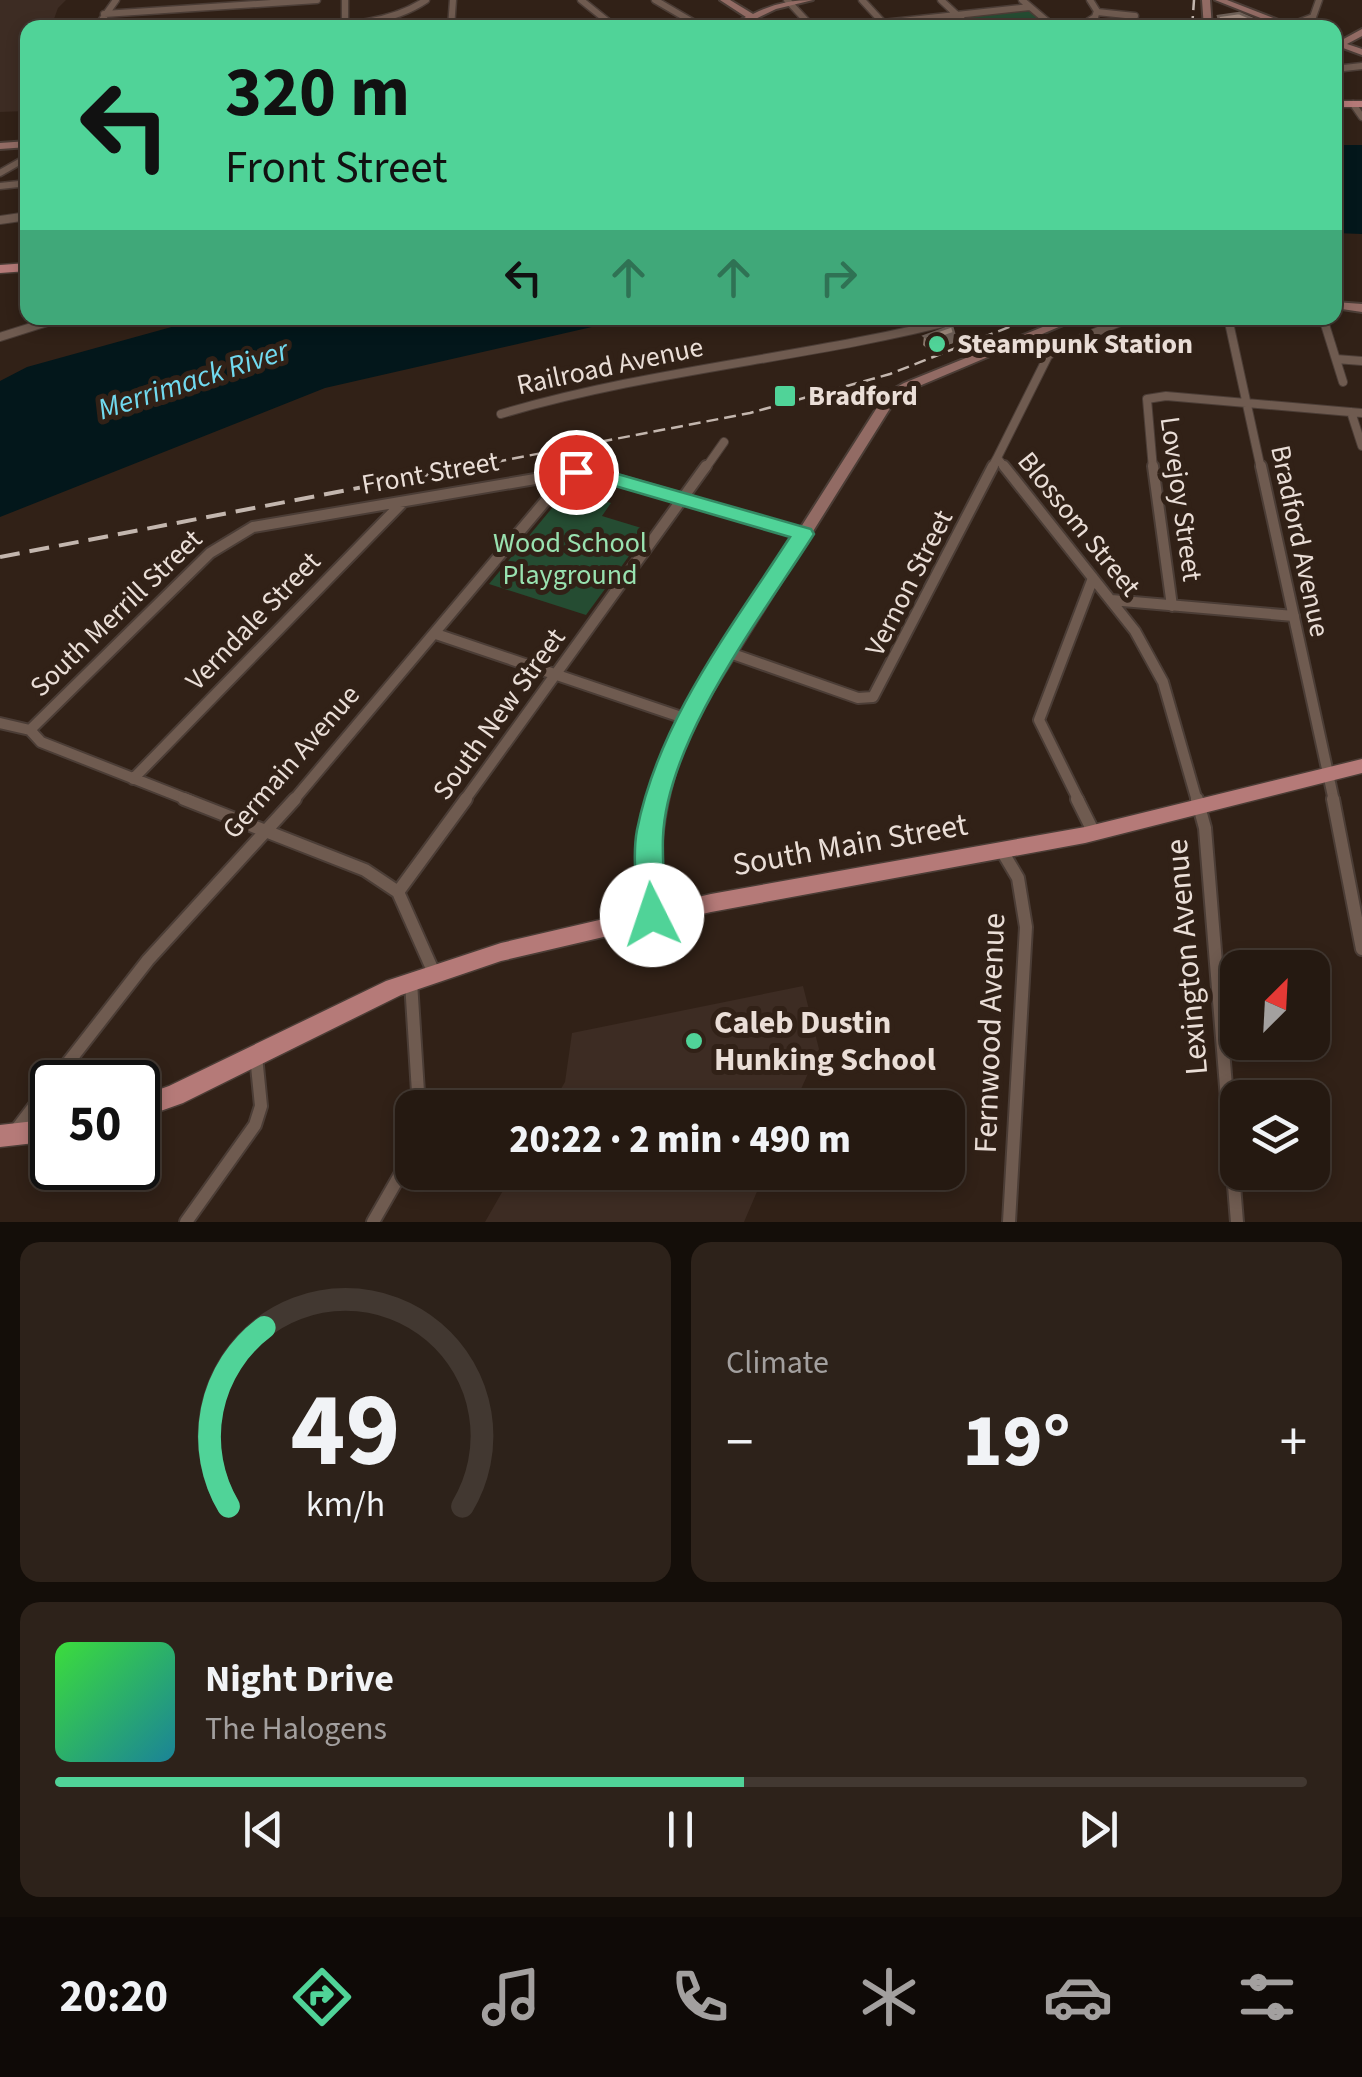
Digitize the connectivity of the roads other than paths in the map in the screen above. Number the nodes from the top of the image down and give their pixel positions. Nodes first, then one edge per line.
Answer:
1 (116, 0) edge
2 (317, 0) edge
3 (426, 0) edge
4 (582, 0) edge
5 (655, 0) edge
6 (724, 0) edge
7 (809, 0) edge
8 (862, 0) edge
9 (941, 0) edge
10 (1022, 0) edge
11 (1090, 0) edge
12 (1219, 0) edge
13 (789, 2) edge
14 (1030, 7) junction
15 (1096, 12) junction
16 (104, 14) junction
17 (1257, 14) junction
18 (957, 15) junction
19 (1134, 16) dead end
20 (752, 17) junction
21 (1245, 18) edge
22 (101, 20) edge
23 (367, 20) edge
24 (606, 20) edge
25 (689, 20) edge
26 (746, 20) edge
27 (881, 20) edge
28 (922, 20) edge
29 (962, 20) edge
30 (1045, 20) edge
31 (1090, 20) edge
32 (1274, 20) edge
33 (1357, 104) edge
34 (1362, 117) edge
35 (37, 325) edge
36 (937, 325) edge
37 (1057, 325) edge
38 (1113, 325) edge
39 (1230, 325) edge
40 (1326, 325) edge
41 (0, 336) edge
42 (1336, 358) junction
43 (1362, 360) edge
44 (1342, 382) dead end
45 (1247, 403) junction
46 (1356, 412) edge
47 (501, 414) dead end
48 (724, 442) dead end
49 (1362, 446) edge
50 (998, 458) junction
51 (562, 473) junction
52 (681, 499) junction
53 (409, 500) junction
54 (238, 532) joint
55 (803, 534) junction
56 (1093, 578) junction
57 (1111, 600) junction
58 (1172, 606) junction
59 (1294, 616) junction
60 (436, 634) junction
61 (727, 652) junction
62 (556, 672) junction
63 (687, 719) junction
64 (0, 722) edge
65 (30, 730) junction
66 (1362, 766) edge
67 (1329, 774) junction
68 (133, 779) junction
69 (1197, 808) junction
70 (267, 832) junction
71 (1094, 833) junction
72 (1002, 851) junction
73 (398, 892) junction
74 (652, 915) junction
75 (1362, 949) edge
76 (434, 973) junction
77 (411, 982) junction
78 (256, 1056) junction
79 (71, 1060) edge
80 (418, 1090) edge
81 (160, 1101) edge
82 (30, 1108) edge
83 (6, 1135) edge
84 (395, 1184) edge
85 (186, 1222) edge
86 (373, 1222) edge
87 (1009, 1222) edge
88 (1237, 1222) edge

1 - 16 street
2 - 16 street
3 - 23 street
4 - 24 street
5 - 25 street
6 - 20 main road
7 - 13 main road
8 - 27 street
9 - 18 street
10 - 14 street
11 - 15 street
12 - 17 main road
13 - 20 main road
14 - 18 street
14 - 30 street
15 - 19 street
15 - 31 street
16 - 22 street
17 - 21 street
17 - 32 main road
18 - 28 street
18 - 29 street
20 - 26 main road
33 - 34 street
35 - 41 street
36 - 47 street, Railroad Avenue
37 - 55 main road
38 - 50 street, Blossom Street
39 - 45 street, Bradford Avenue
40 - 42 street
42 - 43 street
42 - 44 street
45 - 46 street
45 - 58 street, Lovejoy Street
45 - 59 street, Bradford Avenue
46 - 49 street
48 - 52 street, South New Street
50 - 56 street, Blossom Street
50 - 61 street, Vernon Street
51 - 52 street, Front Street
51 - 53 street, Front Street
51 - 60 street, Germain Avenue
52 - 55 street, Front Street
52 - 62 street, South New Street
53 - 54 street, Front Street
53 - 68 street, Verndale Street
54 - 65 street, South Merrill Street
55 - 61 main road
56 - 57 street, Blossom Street
56 - 71 street
57 - 58 street
57 - 69 street, Blossom Street
58 - 59 street
59 - 67 street, Bradford Avenue
60 - 62 street
60 - 70 street, Germain Avenue
61 - 63 main road
62 - 63 street
62 - 73 street, South New Street
63 - 74 main road
64 - 65 street
65 - 68 street
66 - 67 main road, South Main Street
67 - 69 main road, South Main Street
67 - 75 street, Bradford Avenue
68 - 70 street
69 - 71 main road, South Main Street
69 - 88 street, Lexington Avenue
70 - 73 street
70 - 79 street, Germain Avenue
71 - 72 main road, South Main Street
72 - 74 main road, South Main Street
72 - 87 street, Fernwood Avenue
73 - 76 street
74 - 76 main road, South Main Street
76 - 77 main road, South Main Street
77 - 78 main road, South Main Street
77 - 80 street
78 - 81 main road, South Main Street
78 - 85 street
82 - 83 street, Germain Avenue
84 - 86 street

